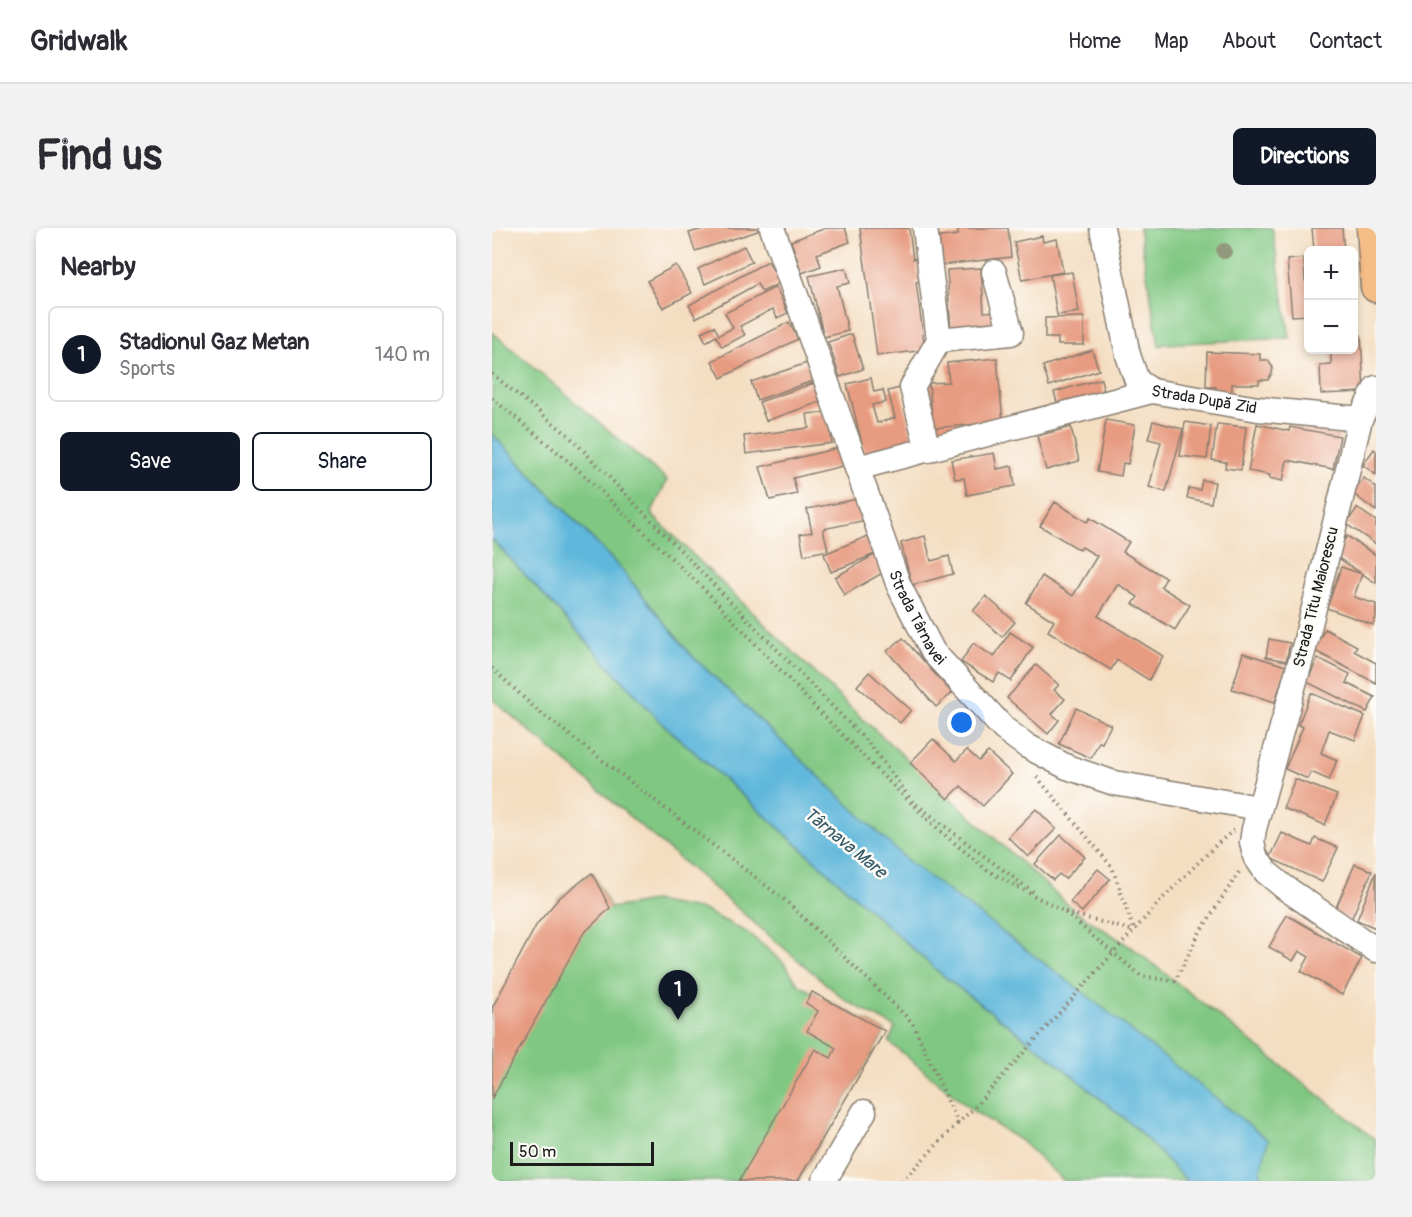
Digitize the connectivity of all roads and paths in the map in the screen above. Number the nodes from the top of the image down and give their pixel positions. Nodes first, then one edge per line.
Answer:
1 (772, 228) edge
2 (925, 228) edge
3 (1102, 228) edge
4 (1372, 228) edge
5 (994, 272) dead end
6 (1376, 287) edge
7 (939, 340) junction
8 (492, 374) edge
9 (1376, 388) edge
10 (1152, 391) junction
11 (1360, 419) junction
12 (928, 450) junction
13 (857, 468) junction
14 (492, 668) edge
15 (1259, 808) junction
16 (1112, 867) dead end
17 (1134, 931) junction
18 (1376, 950) edge
19 (864, 1112) dead end
20 (958, 1123) junction
21 (824, 1181) edge
22 (902, 1181) edge

1 - 13 street, Strada Târnavei
2 - 7 street
3 - 10 street, Strada După Zid
4 - 6 main road
5 - 7 street
7 - 12 street
8 - 17 path
9 - 11 street, Strada Titu Maiorescu
10 - 11 street, Strada După Zid
10 - 12 street
11 - 15 street, Strada Titu Maiorescu
12 - 13 street
13 - 15 street, Strada Târnavei
14 - 20 path
15 - 17 path
15 - 18 street, Strada Titu Maiorescu
16 - 17 path
17 - 20 path
19 - 21 street
20 - 22 path

